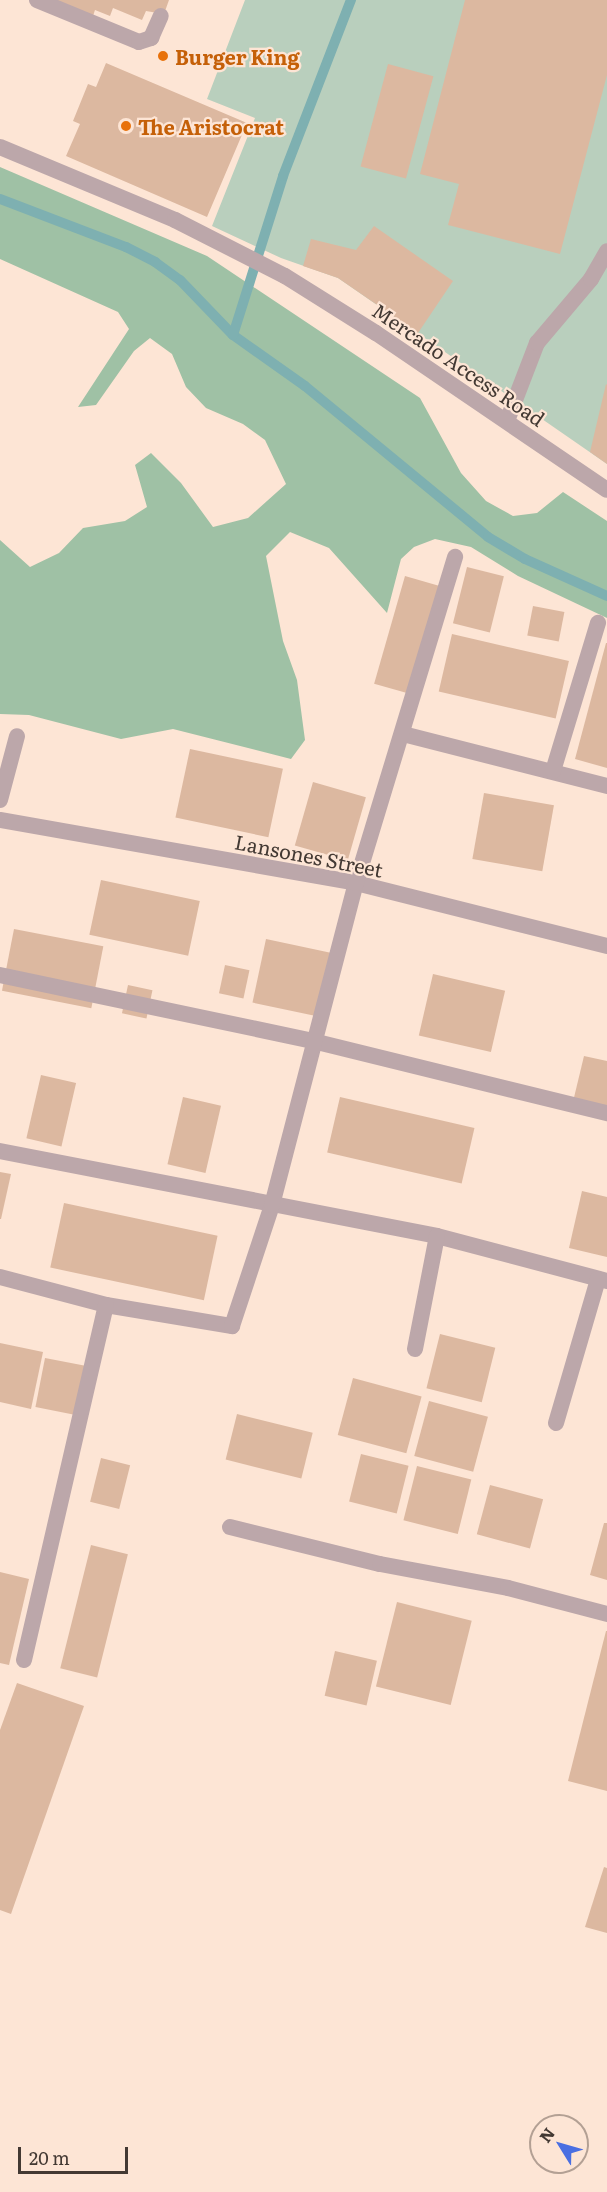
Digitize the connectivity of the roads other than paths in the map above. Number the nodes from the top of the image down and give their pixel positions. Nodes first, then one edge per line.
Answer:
1 (37, 0) edge
2 (161, 16) dead end
3 (0, 147) edge
4 (607, 251) edge
5 (507, 421) junction
6 (607, 490) edge
7 (455, 557) dead end
8 (598, 624) dead end
9 (403, 734) junction
10 (16, 736) dead end
11 (553, 771) junction
12 (607, 786) edge
13 (0, 800) edge
14 (0, 820) edge
15 (356, 883) junction
16 (607, 946) edge
17 (0, 975) edge
18 (317, 1042) junction
19 (607, 1113) edge
20 (0, 1151) edge
21 (272, 1205) junction
22 (437, 1236) junction
23 (0, 1277) edge
24 (603, 1280) edge
25 (106, 1305) junction
26 (415, 1349) dead end
27 (556, 1424) dead end
28 (230, 1527) dead end
29 (607, 1614) edge
30 (24, 1660) dead end

1 - 2 street
3 - 5 street, Mercado Access Road
4 - 5 street
5 - 6 street, Mercado Access Road
7 - 9 street
8 - 11 street
9 - 11 street
9 - 15 street
10 - 13 street
11 - 12 street
14 - 15 street, Lansones Street
15 - 16 street, Lansones Street
15 - 18 street
17 - 18 street
18 - 19 street
18 - 21 street
20 - 21 street
21 - 22 street
21 - 25 street
22 - 24 street
22 - 26 street
23 - 25 street
24 - 27 street
25 - 30 street
28 - 29 street

